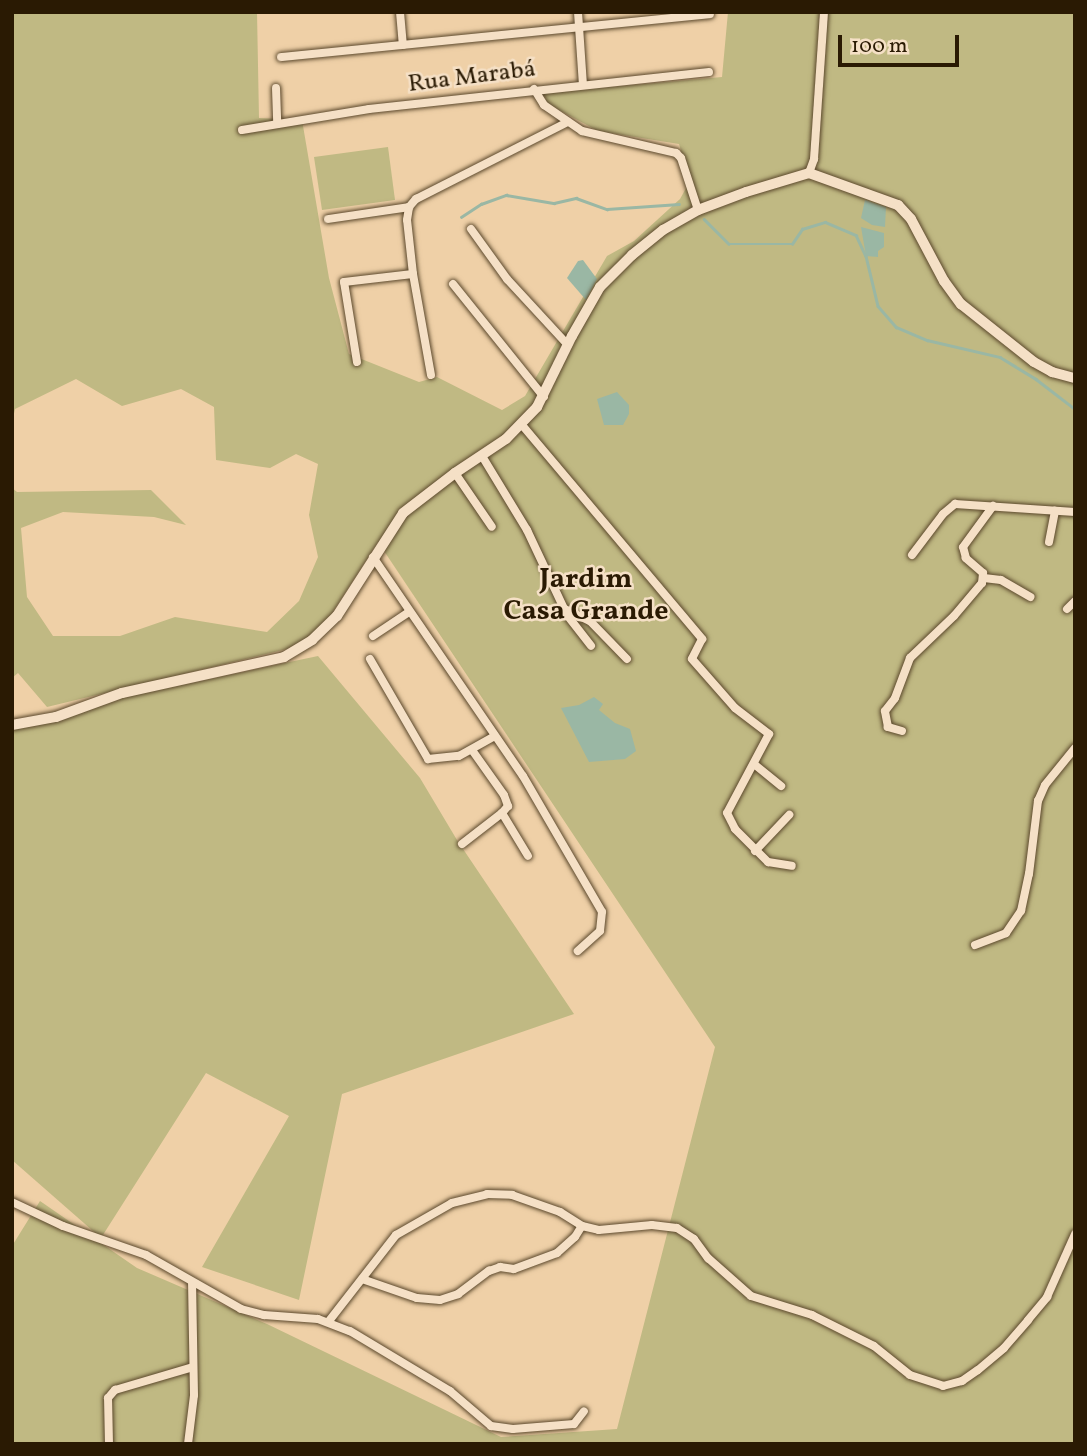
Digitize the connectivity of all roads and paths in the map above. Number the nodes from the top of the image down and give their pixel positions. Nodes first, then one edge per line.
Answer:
1 (400, 12) edge
2 (578, 12) edge
3 (824, 12) edge
4 (710, 14) edge
5 (580, 28) junction
6 (403, 46) junction
7 (282, 57) dead end
8 (709, 72) dead end
9 (583, 85) junction
10 (276, 88) dead end
11 (534, 89) junction
12 (568, 122) junction
13 (277, 124) junction
14 (242, 130) dead end
15 (809, 173) junction
16 (409, 207) junction
17 (698, 210) junction
18 (328, 219) dead end
19 (471, 229) dead end
20 (413, 274) junction
21 (453, 284) dead end
22 (568, 345) junction
23 (357, 362) dead end
24 (431, 375) dead end
25 (1075, 379) edge
26 (544, 397) junction
27 (522, 425) junction
28 (482, 456) junction
29 (455, 473) junction
30 (993, 506) junction
31 (1055, 511) junction
32 (1075, 512) edge
33 (492, 527) dead end
34 (1049, 542) dead end
35 (912, 555) dead end
36 (373, 557) junction
37 (984, 578) junction
38 (1030, 597) dead end
39 (1075, 601) edge
40 (563, 608) junction
41 (1067, 608) dead end
42 (409, 612) junction
43 (373, 636) dead end
44 (591, 646) dead end
45 (370, 659) dead end
46 (627, 659) dead end
47 (12, 725) edge
48 (902, 731) dead end
49 (495, 736) junction
50 (1075, 748) edge
51 (472, 750) junction
52 (754, 764) junction
53 (781, 786) dead end
54 (502, 814) junction
55 (789, 815) dead end
56 (462, 845) dead end
57 (755, 850) junction
58 (528, 856) dead end
59 (792, 866) dead end
60 (975, 945) dead end
61 (578, 951) dead end
62 (13, 1203) edge
63 (582, 1226) junction
64 (1075, 1234) edge
65 (362, 1279) junction
66 (192, 1283) junction
67 (329, 1321) junction
68 (193, 1367) junction
69 (584, 1411) dead end
70 (109, 1444) edge
71 (188, 1444) edge

1 - 6 street
2 - 5 street
3 - 15 street
4 - 5 street
5 - 6 street
5 - 9 street
6 - 7 street
8 - 9 street, Rua Marabá
9 - 11 street, Rua Marabá
10 - 13 street
11 - 12 street
11 - 13 street, Rua Marabá
12 - 16 street
12 - 17 street
13 - 14 street, Rua Marabá
15 - 17 main road
15 - 25 main road
16 - 18 street
16 - 20 street
17 - 22 main road
19 - 22 street
20 - 23 street
20 - 24 street
21 - 26 street
22 - 26 main road
26 - 27 main road
27 - 28 main road
27 - 52 street
28 - 29 main road
28 - 40 street
29 - 33 street
29 - 36 main road
30 - 31 street
30 - 35 street
30 - 37 street
31 - 32 street
31 - 34 street
36 - 42 street
36 - 47 main road
37 - 38 street
37 - 48 street
39 - 41 street
40 - 44 street
40 - 46 street
42 - 43 street
42 - 49 street
45 - 51 street
49 - 51 street
49 - 61 street
50 - 60 street
51 - 54 street
52 - 53 street
52 - 57 street
54 - 56 street
54 - 58 street
55 - 57 street
57 - 59 street
62 - 66 street
63 - 64 street
63 - 65 street
63 - 65 street
65 - 67 street
66 - 67 street
66 - 68 street
67 - 69 street
68 - 70 street
68 - 71 street

